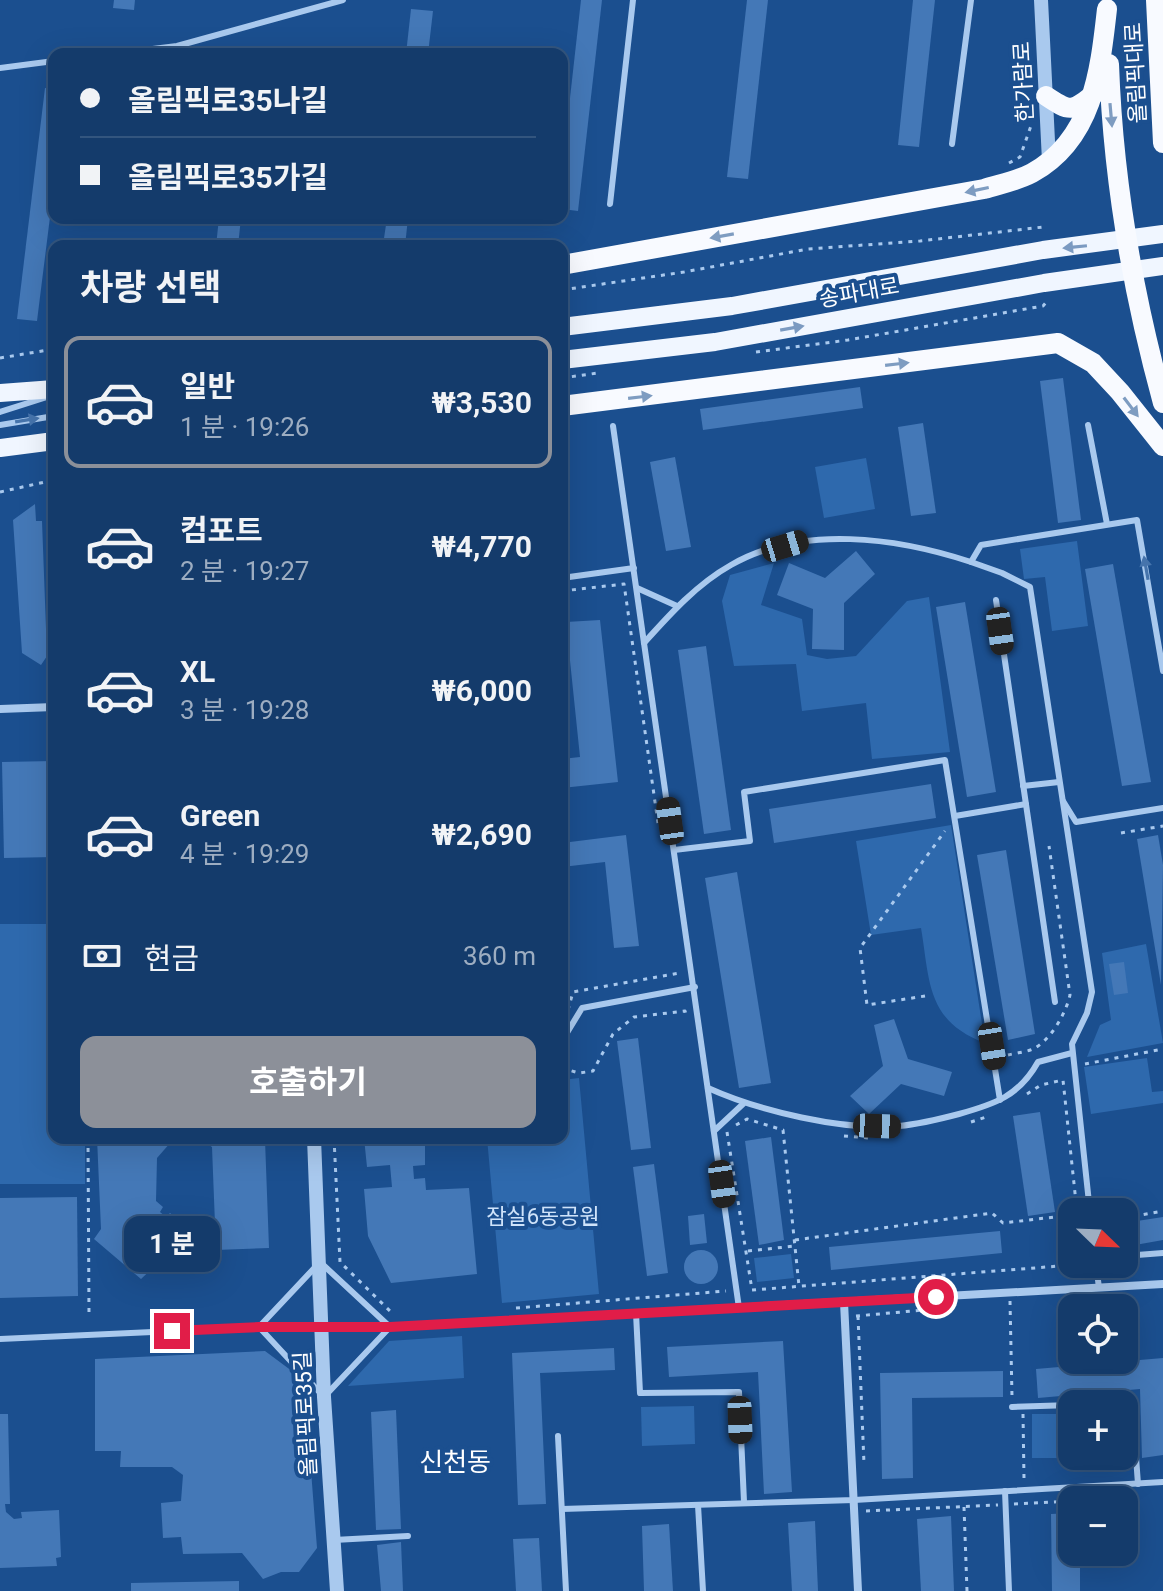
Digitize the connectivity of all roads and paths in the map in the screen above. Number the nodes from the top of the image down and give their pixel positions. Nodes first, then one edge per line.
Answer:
1 (343, 0) edge
2 (633, 0) edge
3 (971, 0) edge
4 (1041, 0) edge
5 (1156, 0) edge
6 (1107, 5) edge
7 (161, 48) edge
8 (48, 62) edge
9 (0, 68) edge
10 (1094, 94) junction
11 (1046, 96) junction
12 (1163, 143) edge
13 (952, 144) dead end
14 (1049, 161) junction
15 (610, 204) dead end
16 (1043, 227) dead end
17 (1163, 234) edge
18 (568, 264) edge
19 (1163, 266) edge
20 (1133, 270) junction
21 (568, 289) edge
22 (1047, 291) junction
23 (568, 326) edge
24 (48, 350) edge
25 (756, 352) dead end
26 (0, 358) edge
27 (568, 359) edge
28 (606, 372) dead end
29 (568, 377) edge
30 (48, 392) edge
31 (0, 393) edge
32 (48, 394) edge
33 (1163, 403) edge
34 (568, 405) edge
35 (0, 412) edge
36 (48, 417) edge
37 (0, 425) edge
38 (1088, 425) dead end
39 (613, 426) dead end
40 (48, 442) edge
41 (1163, 446) edge
42 (0, 448) edge
43 (48, 481) edge
44 (0, 492) edge
45 (1107, 524) junction
46 (971, 562) junction
47 (634, 568) junction
48 (568, 577) edge
49 (637, 588) junction
50 (568, 590) edge
51 (996, 600) dead end
52 (677, 606) junction
53 (644, 643) junction
54 (1163, 671) edge
55 (48, 707) edge
56 (0, 709) edge
57 (1059, 782) junction
58 (1023, 786) junction
59 (1061, 798) junction
60 (1026, 804) junction
61 (1163, 808) edge
62 (955, 816) junction
63 (1163, 826) edge
64 (945, 831) dead end
65 (1121, 833) dead end
66 (660, 834) dead end
67 (674, 850) junction
68 (678, 959) dead end
69 (695, 987) junction
70 (573, 992) dead end
71 (925, 996) dead end
72 (1055, 1002) dead end
73 (685, 1011) dead end
74 (568, 1031) edge
75 (1033, 1049) dead end
76 (1163, 1049) edge
77 (1072, 1053) junction
78 (1008, 1055) dead end
79 (1081, 1065) dead end
80 (568, 1070) edge
81 (1063, 1080) dead end
82 (708, 1088) junction
83 (1000, 1100) junction
84 (743, 1104) junction
85 (747, 1119) dead end
86 (714, 1131) junction
87 (726, 1133) dead end
88 (88, 1144) edge
89 (314, 1144) edge
90 (334, 1144) edge
91 (1073, 1198) edge
92 (1088, 1198) edge
93 (1163, 1211) edge
94 (1058, 1215) edge
95 (1138, 1215) edge
96 (795, 1243) junction
97 (746, 1252) junction
98 (1163, 1253) edge
99 (1138, 1255) edge
100 (320, 1262) junction
101 (1058, 1267) edge
102 (1098, 1278) edge
103 (1163, 1284) edge
104 (799, 1286) junction
105 (1099, 1288) junction
106 (726, 1292) dead end
107 (1010, 1301) dead end
108 (844, 1302) junction
109 (511, 1308) dead end
110 (739, 1308) junction
111 (636, 1313) junction
112 (89, 1314) dead end
113 (395, 1316) dead end
114 (858, 1316) dead end
115 (259, 1327) junction
116 (322, 1327) junction
117 (390, 1327) junction
118 (0, 1339) edge
119 (324, 1397) junction
120 (1058, 1406) edge
121 (1012, 1407) joint
122 (1023, 1407) junction
123 (558, 1436) dead end
124 (1137, 1470) edge
125 (865, 1476) dead end
126 (1024, 1479) dead end
127 (1163, 1482) edge
128 (1138, 1484) junction
129 (1005, 1491) junction
130 (854, 1500) junction
131 (744, 1502) junction
132 (1058, 1502) edge
133 (698, 1505) junction
134 (1006, 1505) junction
135 (964, 1507) junction
136 (562, 1509) junction
137 (866, 1511) dead end
138 (408, 1536) dead end
139 (334, 1540) junction
140 (337, 1591) edge
141 (566, 1591) edge
142 (703, 1591) edge
143 (858, 1591) edge
144 (967, 1591) edge
145 (1009, 1591) edge

1 - 7 lane
2 - 15 lane
3 - 13 lane
4 - 11 street, 한가람로
5 - 12 highway, 올림픽대로
6 - 10 highway
6 -> 20 highway
8 - 9 lane
10 - 11 highway
10 - 14 highway
11 - 14 street, 한가람로
14 -> 18 highway
16 - 21 path
17 -> 23 main road, 송파대로
19 - 20 main road, 송파대로
20 - 22 main road, 송파대로
20 - 33 highway
22 - 25 path
27 -> 22 main road, 송파대로
24 - 26 path
28 - 29 path
30 - 31 main road
32 - 35 lane
34 -> 41 highway
37 -> 36 lane
38 - 45 lane
39 - 47 lane
40 - 42 main road
43 - 44 path
45 - 46 lane
54 -> 45 lane
46 - 52 lane
46 - 57 lane
47 - 48 lane
47 - 49 lane
49 - 52 lane
49 - 53 lane
50 - 66 path
51 - 58 lane
52 - 53 lane
53 - 67 lane
55 - 56 street
57 - 58 lane
57 - 59 lane
58 - 60 lane
59 - 61 lane
59 - 77 lane
60 - 62 lane
60 - 72 lane
62 - 67 lane
62 - 83 lane
63 - 65 path
64 - 71 path
67 - 69 lane
68 - 70 path
69 - 74 lane
69 - 82 lane
73 - 80 path
75 - 78 path
76 - 79 path
77 - 83 lane
77 - 92 lane
81 - 91 path
82 - 84 lane
82 - 86 lane
83 - 84 lane
84 - 86 lane
85 - 96 path
86 - 110 lane
87 - 97 path
88 - 112 path
89 - 100 street, 올림픽로35길
90 - 113 path
93 - 95 path
94 - 96 path
96 - 97 path
96 - 104 path
97 - 104 path
98 - 99 lane
100 - 115 lane
100 - 116 street, 올림픽로35길
100 - 117 lane
101 - 104 path
102 - 105 lane
103 - 105 street
105 - 108 street
106 - 109 path
107 - 121 path
108 - 110 street
108 - 130 street
110 - 111 street
111 - 117 street
111 - 131 lane
114 - 125 path
115 - 116 lane
115 - 118 lane
115 - 119 lane
116 - 117 street
116 - 119 street, 올림픽로35길
117 - 119 lane
119 - 139 street, 올림픽로35길
120 - 122 lane
121 - 122 lane
122 - 126 path
123 - 136 lane
124 - 128 lane
127 - 128 lane
128 - 129 lane
129 - 130 lane
129 - 134 lane
130 - 131 lane
130 - 143 street
131 - 133 lane
132 - 134 path
133 - 136 lane
133 - 142 lane
134 - 135 path
134 - 145 lane
135 - 137 path
135 - 144 path
136 - 141 lane
138 - 139 lane
139 - 140 street, 올림픽로35길

